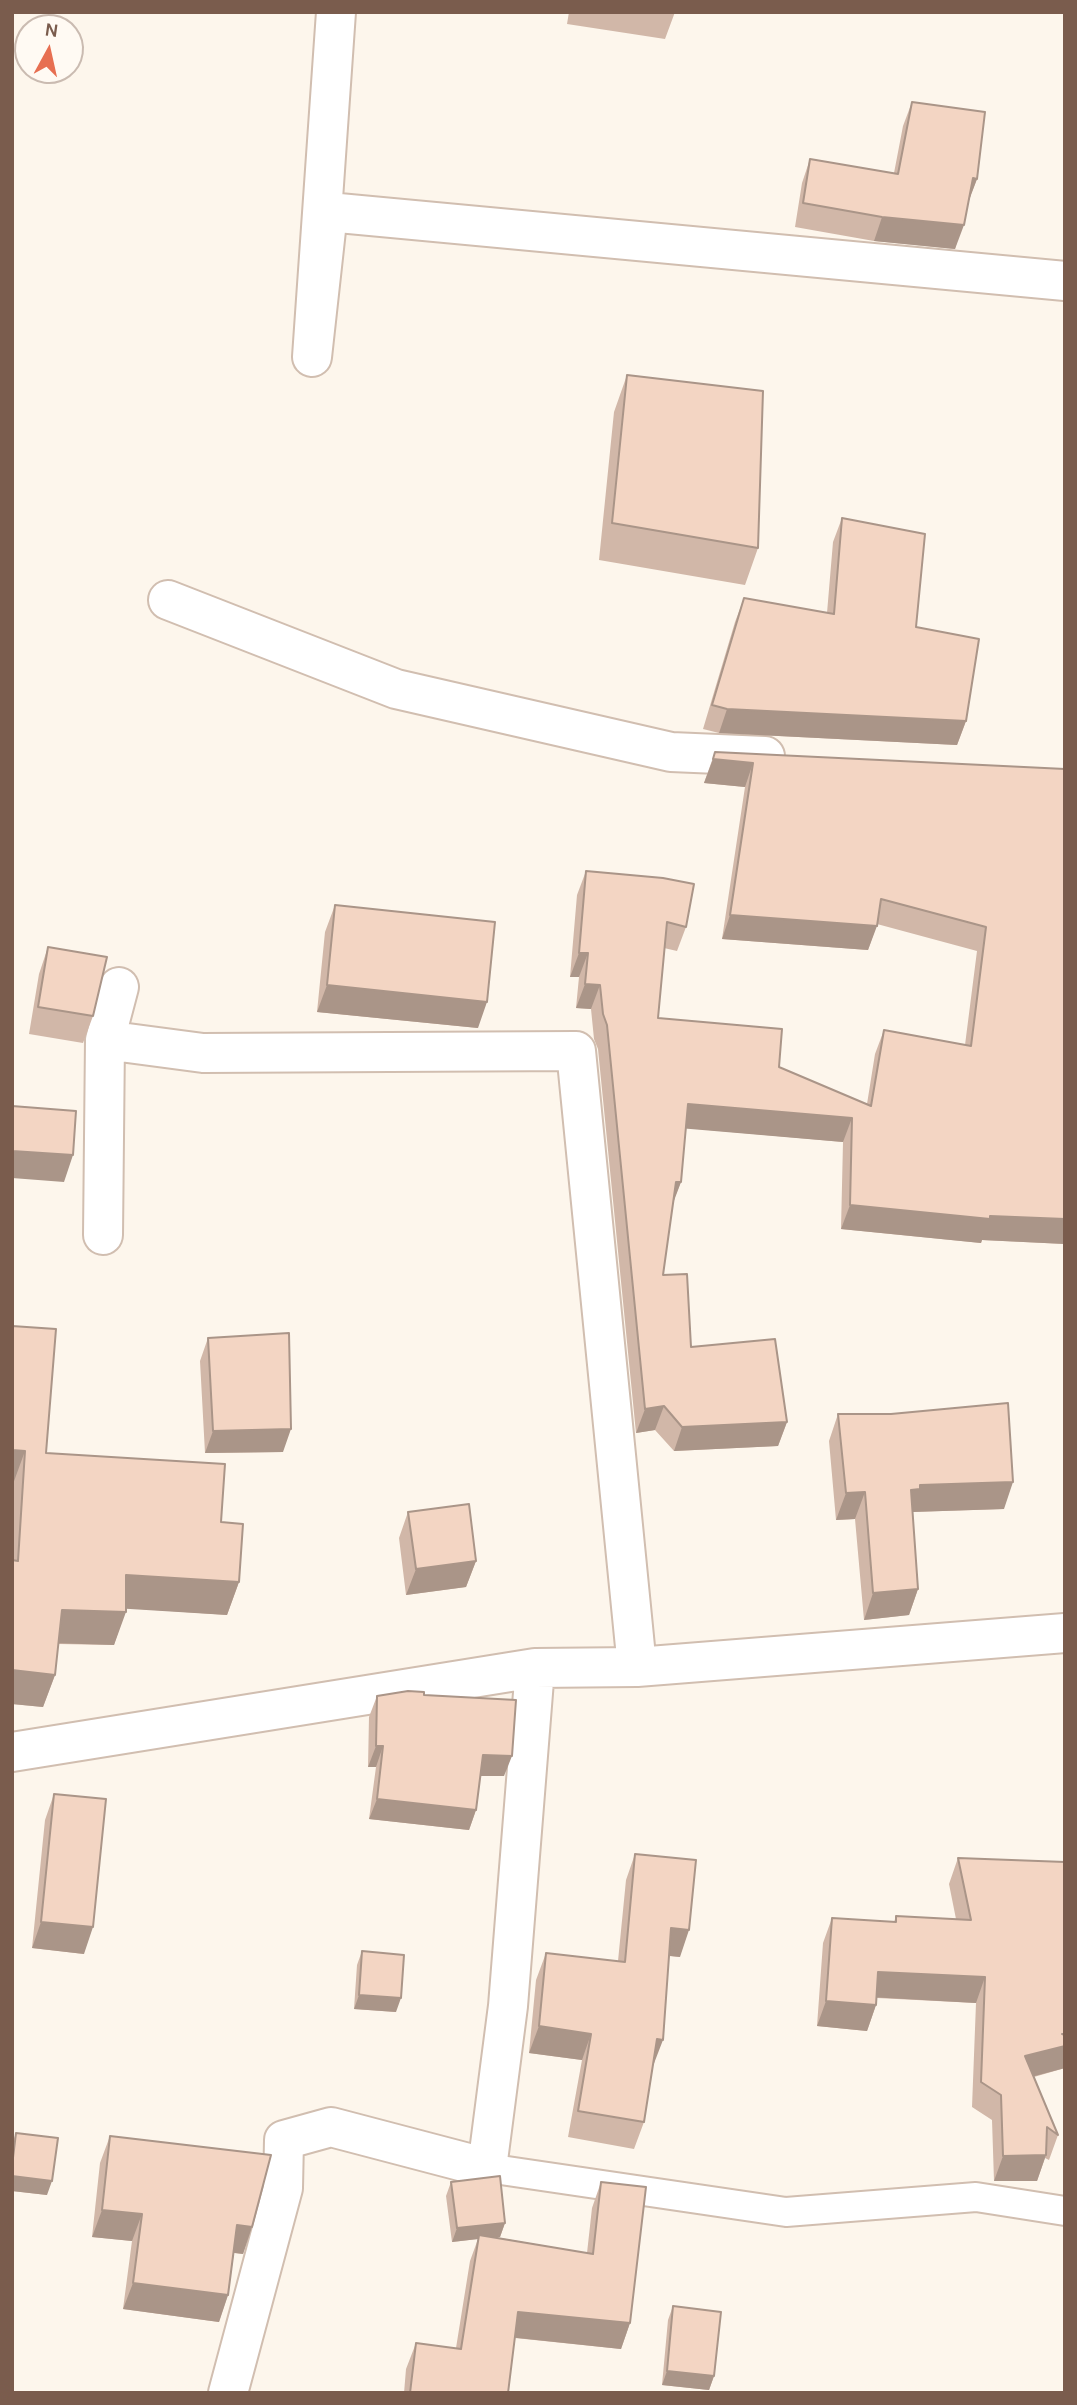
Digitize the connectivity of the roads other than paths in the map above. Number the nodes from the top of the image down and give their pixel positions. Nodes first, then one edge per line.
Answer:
1 (336, 12) edge
2 (1065, 281) edge
3 (168, 600) dead end
4 (793, 758) edge
5 (119, 987) dead end
6 (105, 1040) junction
7 (103, 1235) dead end
8 (1065, 1633) edge
9 (636, 1667) junction
10 (535, 1668) junction
11 (12, 1752) edge
12 (487, 2168) junction
13 (1065, 2211) edge
14 (228, 2393) edge

1 - 2 street
3 - 4 street
5 - 6 street
6 - 7 street
6 - 9 street
8 - 9 street
9 - 10 street
10 - 11 street
10 - 12 street
12 - 13 lane
12 - 14 street

